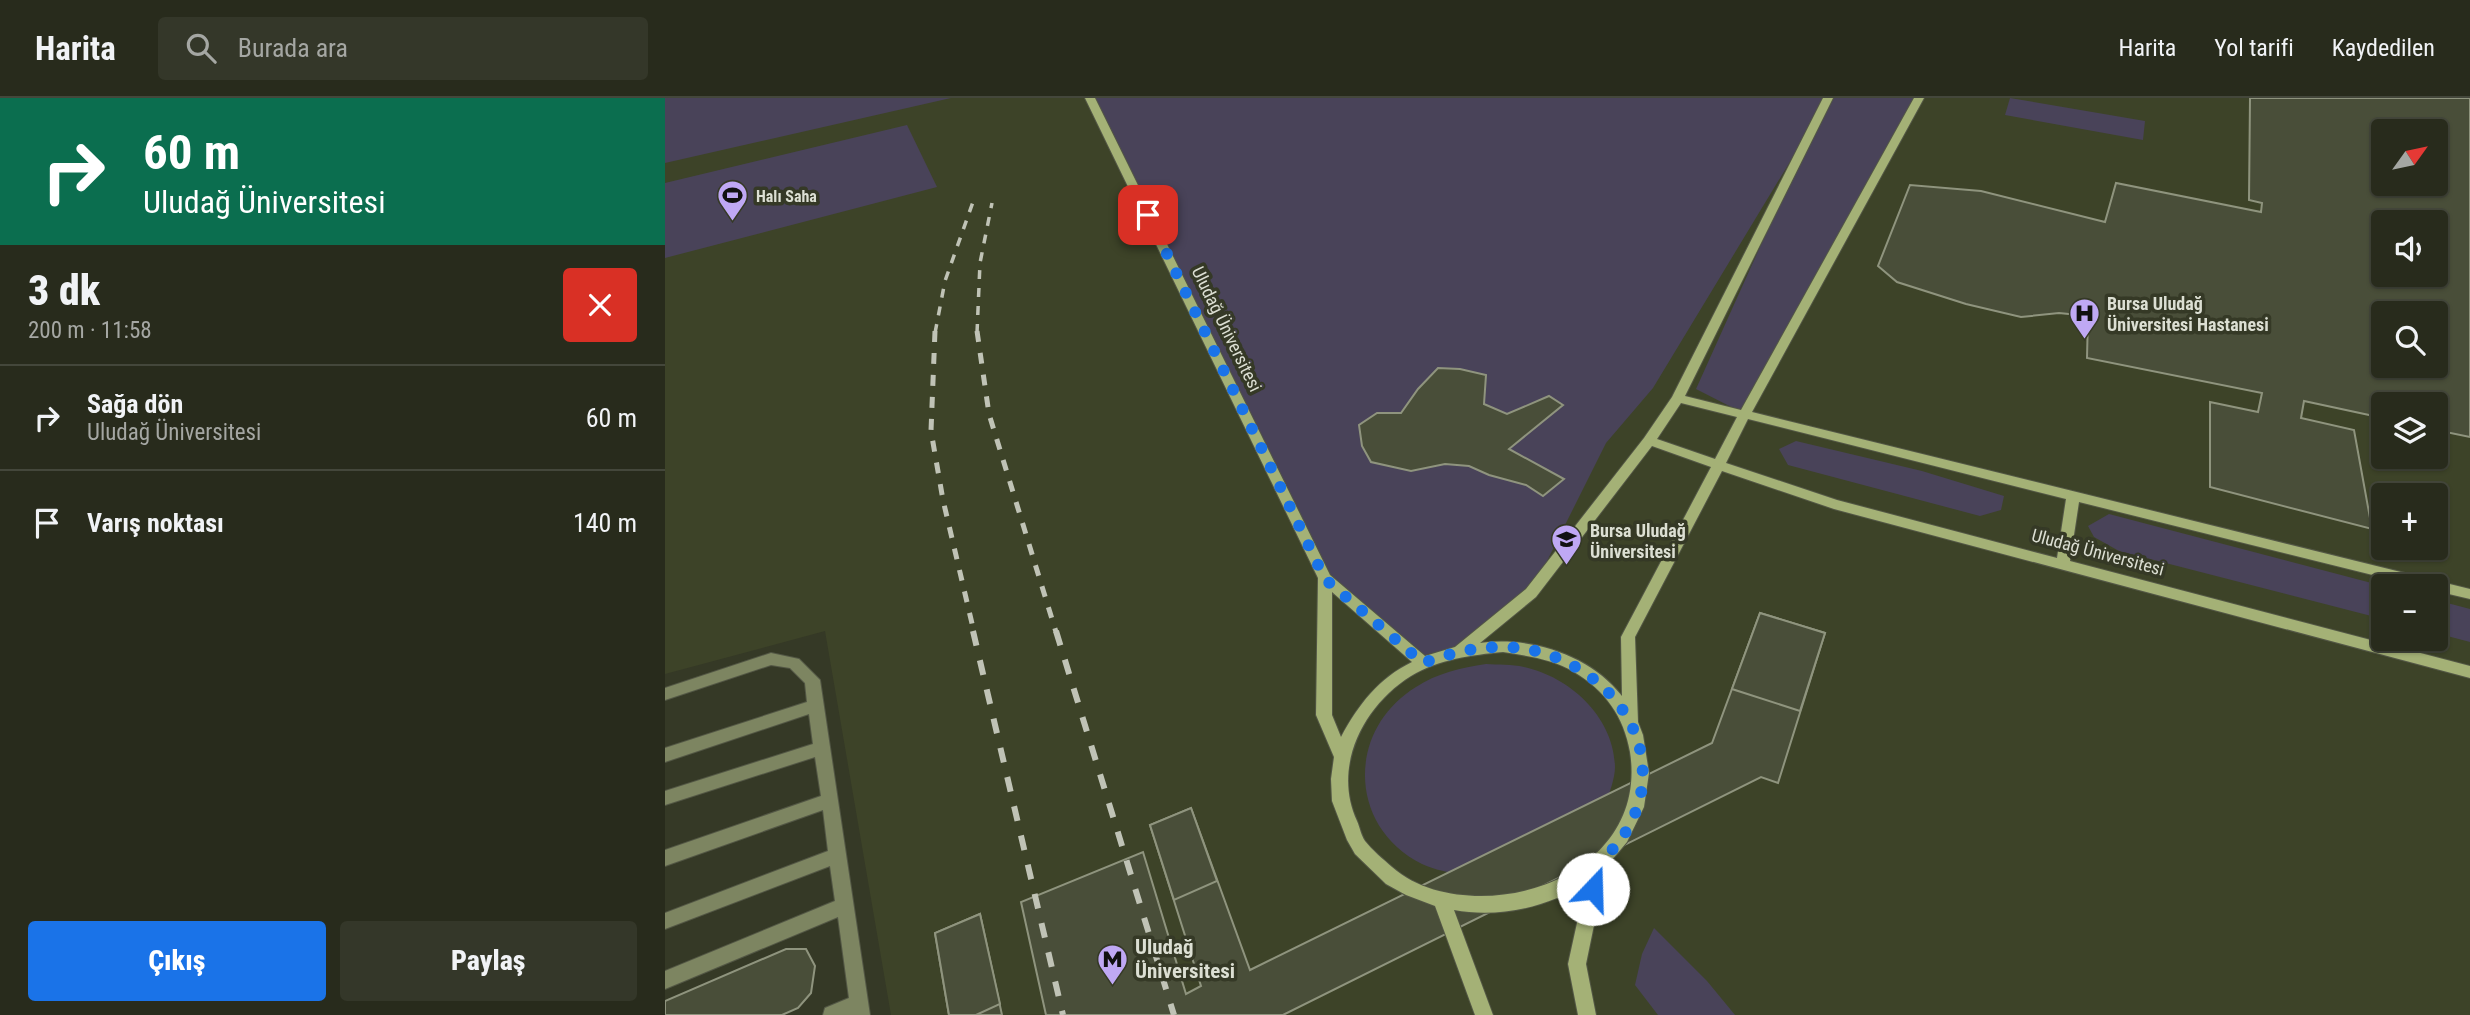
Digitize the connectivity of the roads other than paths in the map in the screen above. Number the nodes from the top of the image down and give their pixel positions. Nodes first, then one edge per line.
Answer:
1 (1090, 98) edge
2 (1828, 98) edge
3 (1919, 98) edge
4 (1678, 398) junction
5 (1745, 414) junction
6 (1649, 441) junction
7 (1719, 463) junction
8 (2073, 496) junction
9 (2063, 564) junction
10 (1325, 579) junction
11 (2470, 594) edge
12 (1461, 650) junction
13 (1423, 663) junction
14 (2470, 672) edge
15 (665, 694) edge
16 (815, 706) junction
17 (1631, 722) junction
18 (822, 748) junction
19 (665, 755) edge
20 (1342, 756) junction
21 (665, 798) edge
22 (829, 800) junction
23 (838, 855) junction
24 (665, 858) edge
25 (1598, 864) junction
26 (1443, 901) junction
27 (845, 905) junction
28 (665, 920) edge
29 (665, 980) edge
30 (860, 1009) edge
31 (832, 1015) edge
32 (1484, 1015) edge
33 (1587, 1015) edge

1 - 10 street, Uludağ Üniversitesi
2 - 4 street
3 - 5 street
4 - 5 street
4 - 6 street
5 - 7 street
5 - 8 street
6 - 7 street, Uludağ Üniversitesi
6 - 12 street
7 - 9 street, Uludağ Üniversitesi
7 - 17 street
8 - 9 street
8 - 11 street
9 - 14 street, Uludağ Üniversitesi
10 - 13 street, Uludağ Üniversitesi
10 - 20 street, Uludağ Üniversitesi
12 - 13 street
12 - 17 street
13 - 20 street
15 - 16 lane
16 - 18 lane
16 - 19 lane
17 - 25 street
18 - 21 lane
18 - 22 lane
20 - 26 street
22 - 23 lane
22 - 24 lane
23 - 27 lane
23 - 28 lane
25 - 26 street
25 - 33 street
26 - 32 street
27 - 29 lane
27 - 30 lane
30 - 31 lane

